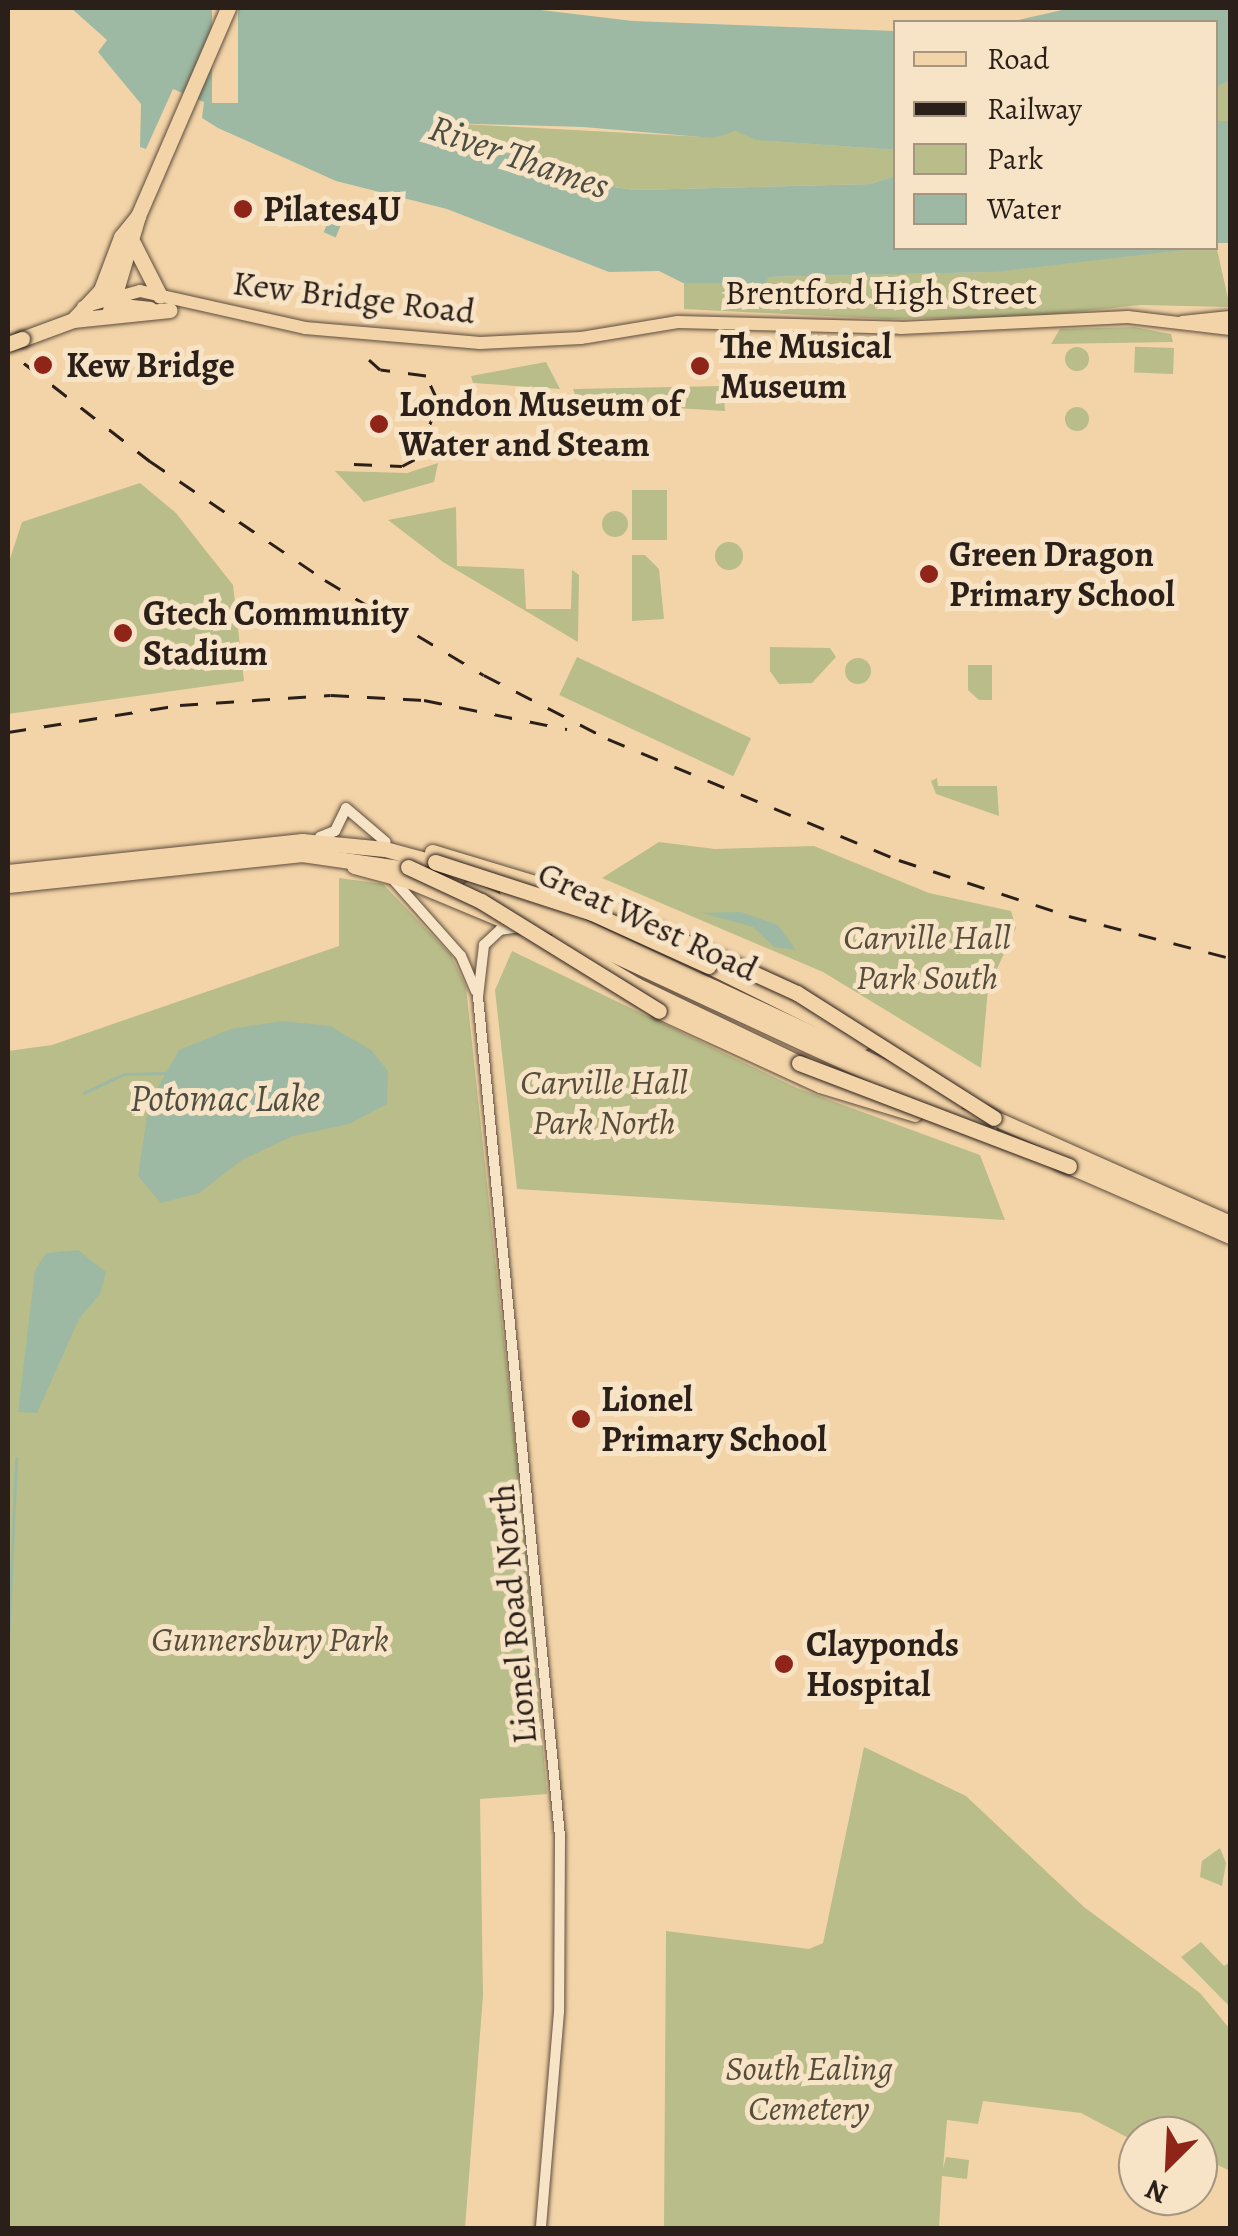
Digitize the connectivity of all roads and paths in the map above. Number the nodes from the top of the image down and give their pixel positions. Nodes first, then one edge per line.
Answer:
1 (228, 8) edge
2 (138, 216) junction
3 (133, 243) junction
4 (104, 283) junction
5 (170, 303) junction
6 (112, 306) junction
7 (78, 314) junction
8 (1230, 316) edge
9 (1182, 322) junction
10 (1230, 330) edge
11 (581, 338) joint
12 (14, 341) edge
13 (320, 837) junction
14 (386, 842) junction
15 (414, 848) junction
16 (435, 862) junction
17 (408, 867) junction
18 (8, 870) edge
19 (390, 876) junction
20 (8, 887) edge
21 (522, 927) junction
22 (558, 939) junction
23 (479, 955) junction
24 (461, 956) junction
25 (478, 997) junction
26 (928, 1077) junction
27 (994, 1118) junction
28 (945, 1125) junction
29 (1069, 1166) junction
30 (1230, 1219) edge
31 (1230, 1239) edge
32 (541, 2228) edge

1 - 2 highway
2 - 3 highway
2 - 4 highway
3 - 5 highway
3 - 6 highway
4 - 6 main road
4 - 7 highway, Kew Bridge Road
5 - 6 highway
5 - 6 main road, Kew Bridge Road
5 - 11 main road, Kew Bridge Road
6 - 7 highway, Kew Bridge Road
7 - 12 highway, Kew Bridge Road
8 - 9 main road, Brentford High Street
9 - 10 main road, Brentford High Street
9 - 11 main road, Brentford High Street
13 - 14 highway, Great West Road
13 - 14 street
13 - 18 highway, Great West Road
14 - 15 highway, Great West Road
15 - 26 highway, Great West Road
15 - 27 highway, bridge
16 - 18 highway
16 - 26 highway, bridge
16 - 27 highway, bridge
17 - 20 highway
17 - 28 highway, bridge
17 - 29 highway, bridge
19 - 20 highway, Great West Road
19 - 21 highway, Great West Road
19 - 24 street, Lionel Road North
21 - 22 highway, Great West Road
21 - 23 street
22 - 28 highway, Great West Road
22 - 29 highway, bridge
23 - 24 street
23 - 25 street, Lionel Road North
24 - 25 street, Lionel Road North
25 - 32 street, Lionel Road North
26 - 30 highway, Great West Road
27 - 30 highway
28 - 31 highway, Great West Road
29 - 31 highway

